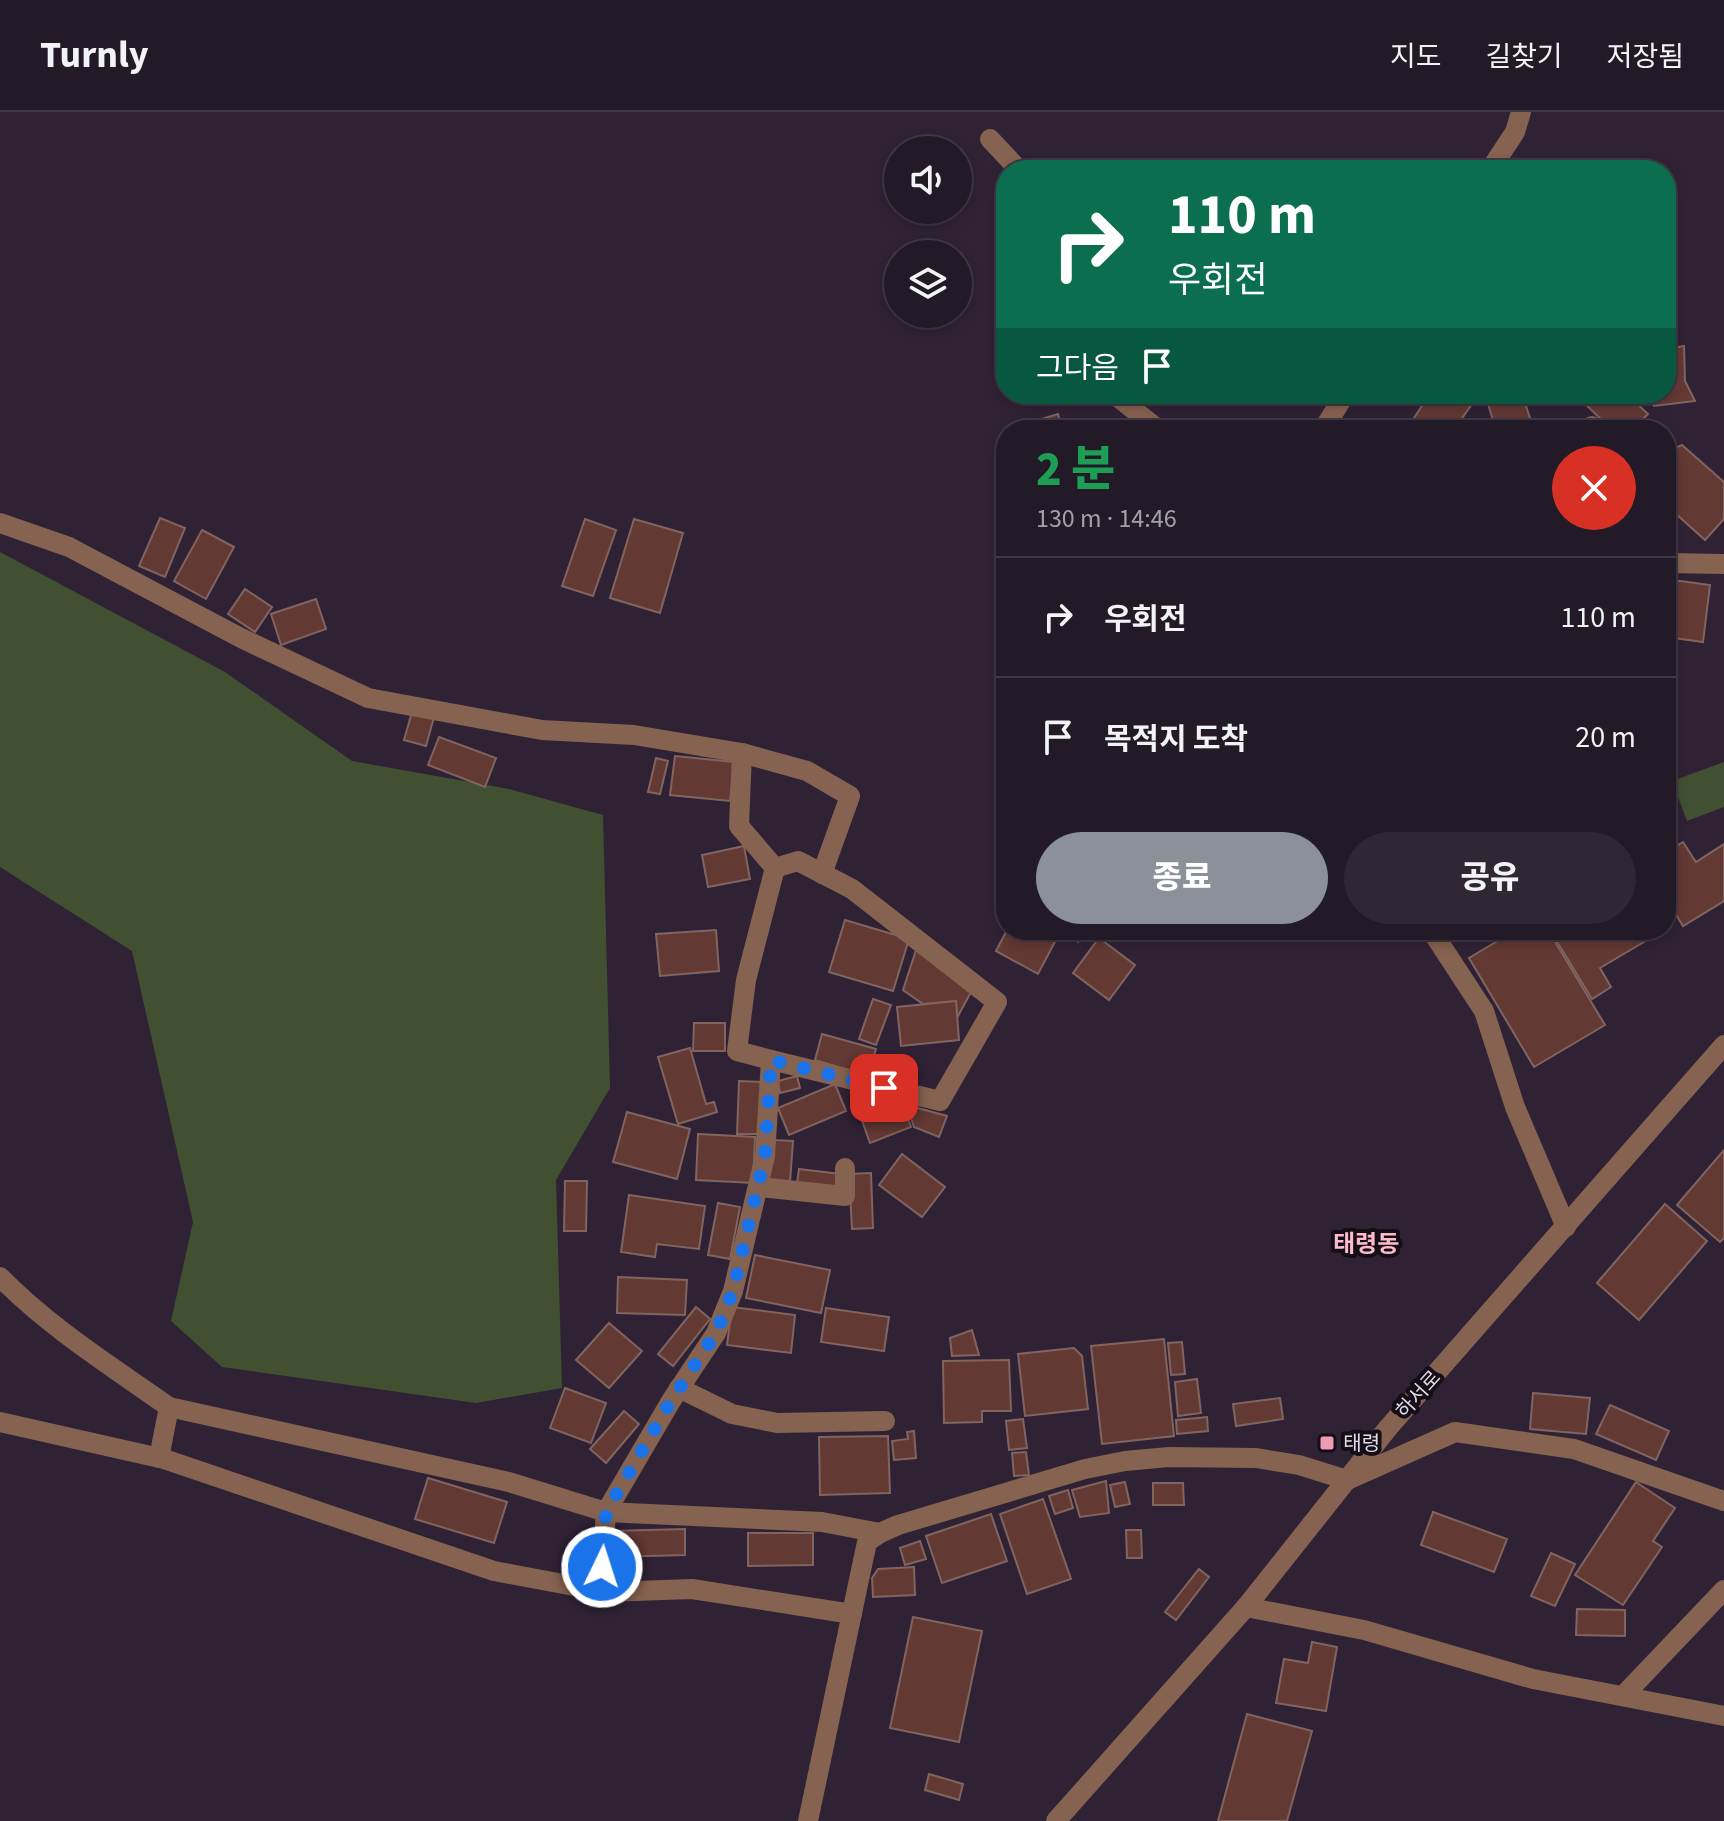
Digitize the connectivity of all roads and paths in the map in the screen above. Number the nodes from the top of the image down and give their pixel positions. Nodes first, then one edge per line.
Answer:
1 (1521, 112) edge
2 (990, 139) dead end
3 (1010, 160) edge
4 (1497, 160) edge
5 (1126, 404) edge
6 (1146, 420) edge
7 (0, 523) edge
8 (1676, 563) edge
9 (1724, 564) edge
10 (742, 753) junction
11 (775, 868) junction
12 (822, 874) junction
13 (1438, 940) edge
14 (1724, 1045) edge
15 (771, 1060) junction
16 (845, 1168) dead end
17 (759, 1187) junction
18 (1566, 1227) junction
19 (0, 1277) edge
20 (679, 1388) junction
21 (169, 1407) junction
22 (885, 1421) dead end
23 (0, 1422) edge
24 (159, 1458) junction
25 (1347, 1480) junction
26 (1724, 1501) edge
27 (606, 1512) junction
28 (880, 1533) junction
29 (1724, 1590) edge
30 (606, 1592) junction
31 (1246, 1607) junction
32 (852, 1614) junction
33 (1623, 1696) junction
34 (1724, 1716) edge
35 (808, 1821) edge
36 (1056, 1821) edge

1 - 4 street
2 - 3 street
5 - 6 street
7 - 10 street
8 - 9 street
10 - 11 street
10 - 12 street
11 - 12 street
11 - 15 street
12 - 15 street
13 - 18 street
14 - 18 street, 하서로
15 - 17 street
16 - 17 street
17 - 20 street
18 - 25 street, 하서로
19 - 21 street
20 - 22 street
20 - 27 street
21 - 24 street
21 - 27 street
23 - 24 street
24 - 30 street
25 - 26 street
25 - 28 street
25 - 31 street, 하서로
27 - 28 street
27 - 30 street
28 - 32 street
29 - 33 street
30 - 32 street
31 - 33 street
31 - 36 street, 하서로
32 - 35 street
33 - 34 street

